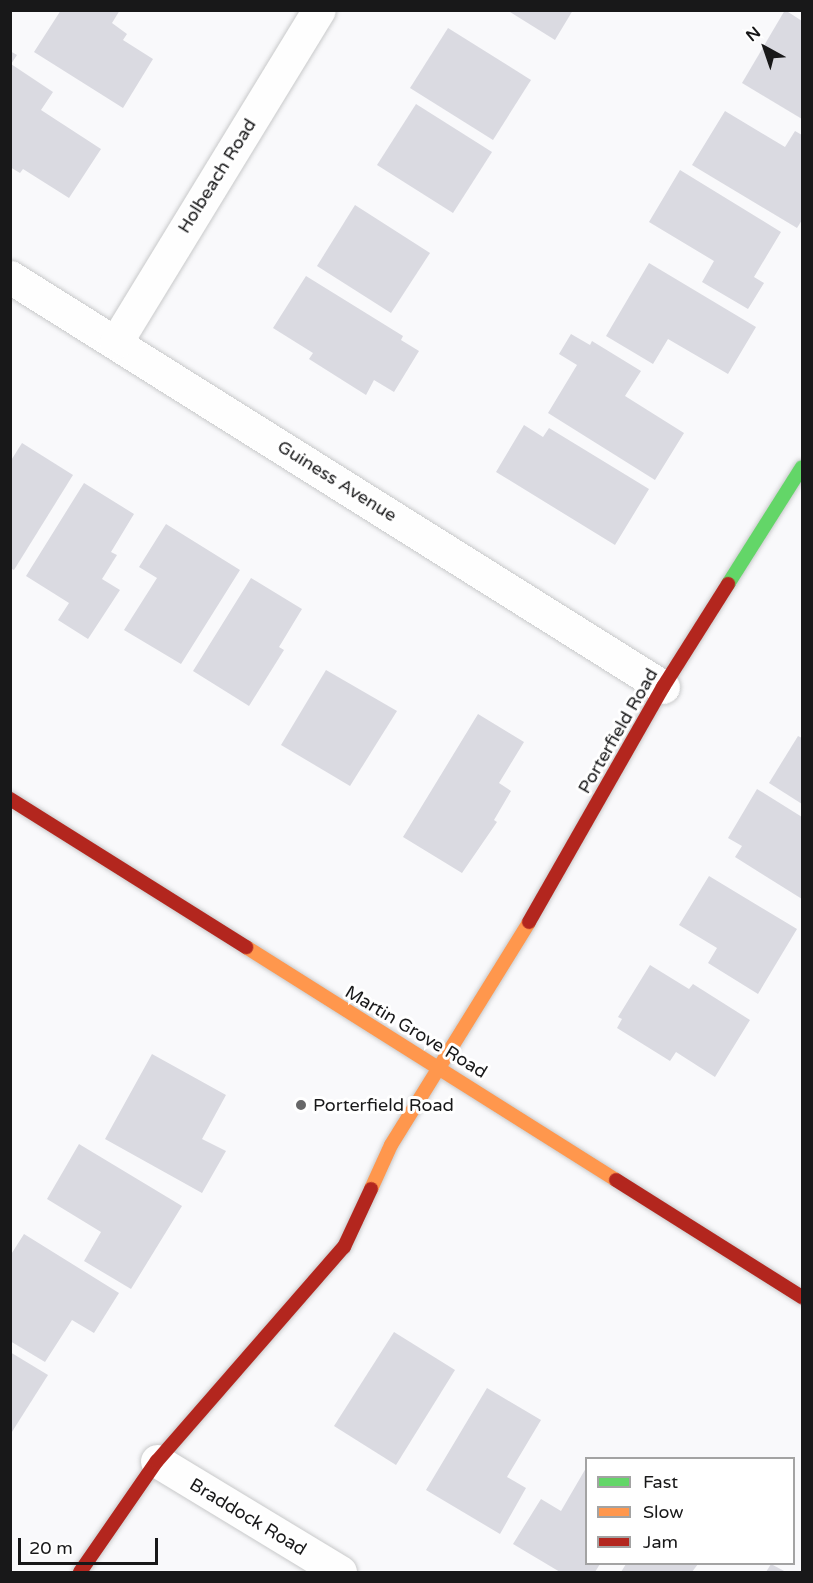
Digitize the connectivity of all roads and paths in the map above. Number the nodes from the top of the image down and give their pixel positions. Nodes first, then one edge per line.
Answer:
1 (319, 10) edge
2 (10, 277) edge
3 (116, 342) junction
4 (802, 467) edge
5 (663, 687) junction
6 (10, 798) edge
7 (442, 1068) junction
8 (802, 1298) edge
9 (157, 1461) junction
10 (80, 1572) edge
11 (340, 1572) edge

1 - 3 street, Holbeach Road
2 - 3 street, Guiness Avenue
3 - 5 street, Guiness Avenue
4 - 5 street, Porterfield Road
5 - 7 street, Porterfield Road
6 - 7 street, Martin Grove Road
7 - 8 street, Martin Grove Road
7 - 9 street, Porterfield Road
9 - 10 street, Porterfield Road
9 - 11 street, Braddock Road

